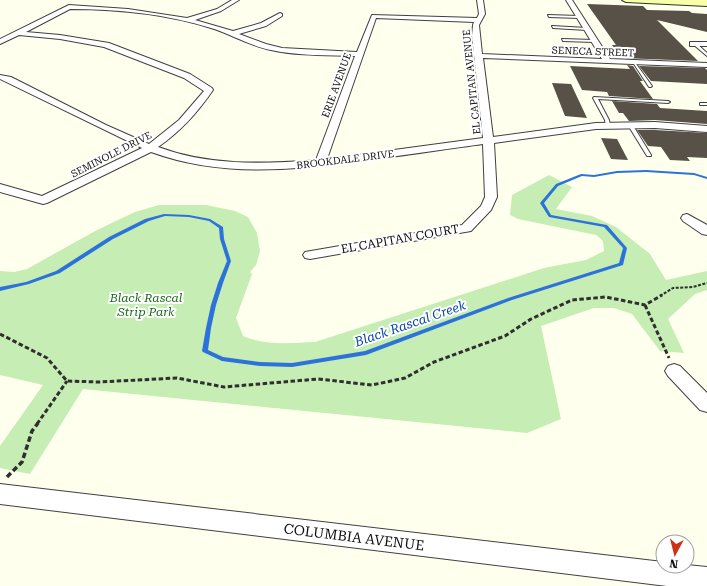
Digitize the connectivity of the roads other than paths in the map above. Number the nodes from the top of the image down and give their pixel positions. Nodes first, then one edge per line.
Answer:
1 (236, 0) edge
2 (480, 0) edge
3 (569, 0) edge
4 (626, 0) edge
5 (639, 0) edge
6 (707, 2) edge
7 (280, 15) dead end
8 (549, 16) dead end
9 (580, 17) junction
10 (188, 20) junction
11 (478, 20) junction
12 (553, 27) dead end
13 (587, 28) junction
14 (18, 33) junction
15 (234, 33) junction
16 (563, 40) dead end
17 (594, 41) junction
18 (0, 42) edge
19 (694, 44) joint
20 (707, 44) edge
21 (359, 54) junction
22 (707, 55) edge
23 (478, 56) junction
24 (606, 61) junction
25 (633, 62) junction
26 (707, 65) edge
27 (0, 77) edge
28 (650, 86) dead end
29 (668, 102) dead end
30 (630, 125) junction
31 (608, 126) junction
32 (707, 129) edge
33 (488, 140) junction
34 (149, 149) junction
35 (649, 155) dead end
36 (320, 163) junction
37 (0, 188) edge
38 (687, 218) dead end
39 (707, 231) edge
40 (310, 255) dead end
41 (674, 370) road end
42 (707, 405) edge
43 (3, 486) edge
44 (707, 579) edge

1 - 10 street
2 - 11 street, EL CAPITAN AVENUE
3 - 9 street
4 - 5 main road
5 - 6 main road
7 - 15 street
8 - 9 lane
9 - 13 street
10 - 14 street
10 - 15 street
11 - 21 street, ERIE AVENUE
11 - 23 street, EL CAPITAN AVENUE
12 - 13 lane
13 - 17 street
14 - 18 street
14 - 34 street, SEMINOLE DRIVE
15 - 21 street
16 - 17 lane
17 - 24 street
19 - 20 street
19 - 22 lane
21 - 36 street, ERIE AVENUE
23 - 24 street, SENECA STREET
23 - 33 street, EL CAPITAN AVENUE
24 - 25 street, SENECA STREET
25 - 26 street, SENECA STREET
25 - 28 lane
27 - 34 street, BROOKDALE DRIVE
29 - 31 lane
30 - 31 street, BROOKDALE DRIVE
30 - 32 street, BROOKDALE DRIVE
30 - 35 lane
31 - 33 street, BROOKDALE DRIVE
33 - 36 street, BROOKDALE DRIVE
33 - 40 street, EL CAPITAN COURT
34 - 36 street, BROOKDALE DRIVE
34 - 37 street, SEMINOLE DRIVE
38 - 39 street
41 - 42 street
43 - 44 street, COLUMBIA AVENUE

